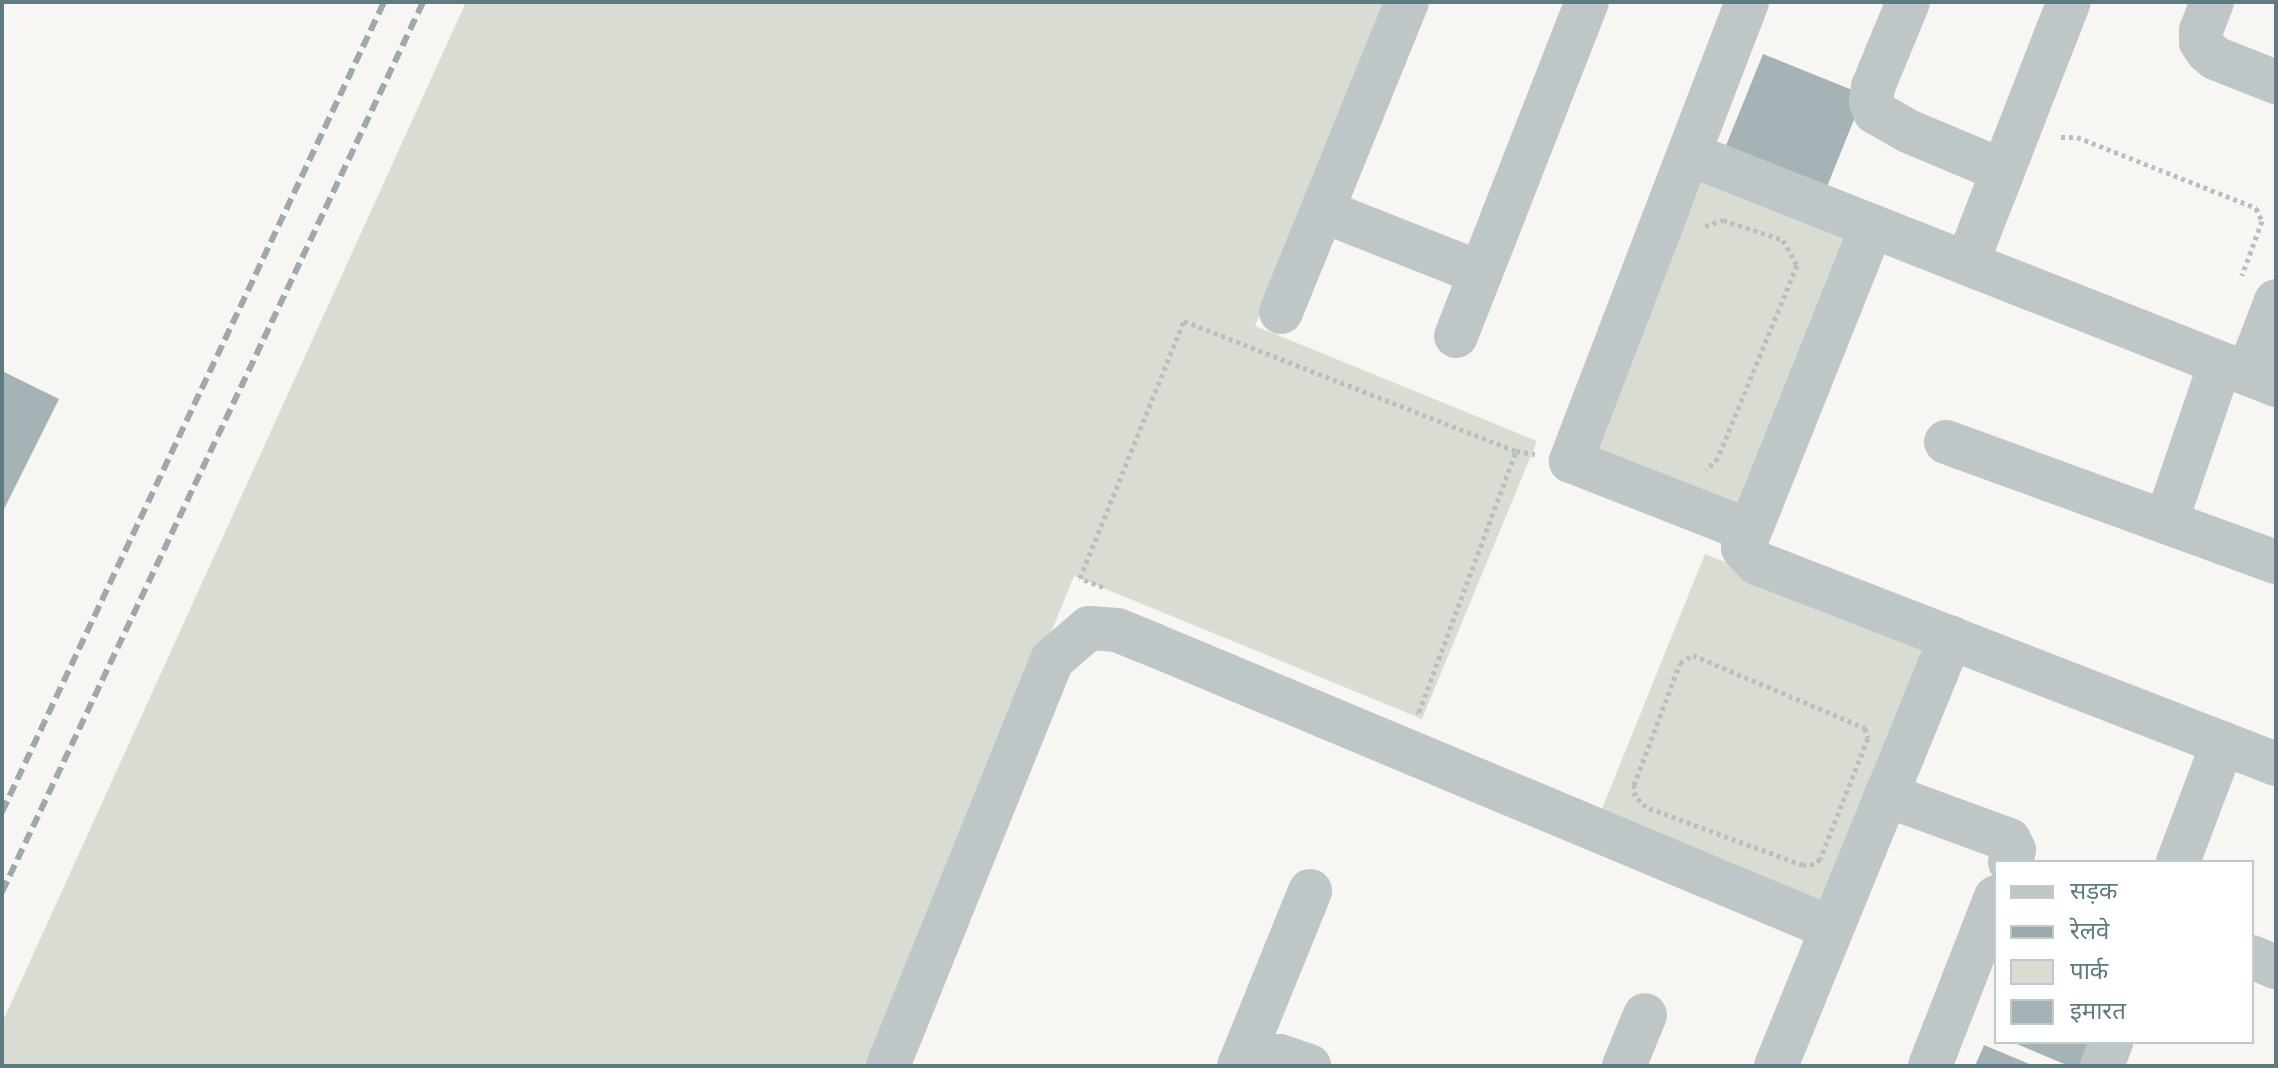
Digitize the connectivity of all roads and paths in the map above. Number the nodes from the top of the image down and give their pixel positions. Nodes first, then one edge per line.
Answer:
1 (1407, 2) edge
2 (1587, 2) edge
3 (1747, 2) edge
4 (1908, 2) edge
5 (2069, 2) edge
6 (2212, 2) edge
7 (2276, 82) edge
8 (2057, 141) dead end
9 (1689, 154) junction
10 (2003, 171) junction
11 (1323, 211) junction
12 (1872, 226) junction
13 (1697, 233) dead end
14 (1967, 263) junction
15 (1480, 273) junction
16 (2257, 295) edge
17 (1281, 312) dead end
18 (1456, 336) dead end
19 (2248, 374) edge
20 (1946, 442) dead end
21 (1696, 472) dead end
22 (2166, 522) junction
23 (1747, 530) junction
24 (2276, 562) edge
25 (1109, 589) dead end
26 (1951, 637) junction
27 (1405, 706) dead end
28 (2223, 743) junction
29 (2276, 764) edge
30 (1867, 792) junction
31 (2011, 860) edge
32 (2179, 860) edge
33 (1310, 891) dead end
34 (1994, 902) edge
35 (1831, 928) junction
36 (2254, 958) edge
37 (2276, 967) edge
38 (1645, 1015) dead end
39 (2110, 1044) edge
40 (888, 1066) edge
41 (1239, 1066) edge
42 (1248, 1066) edge
43 (1309, 1066) edge
44 (1624, 1066) edge
45 (1776, 1066) edge
46 (1930, 1066) edge
47 (2102, 1066) edge

1 - 11 street
2 - 15 street
3 - 9 street
4 - 10 street
5 - 10 street
6 - 7 street
8 - 16 path
9 - 12 street
9 - 23 street
10 - 14 street
11 - 15 street
11 - 17 street
12 - 14 street
12 - 23 street
13 - 21 path
14 - 19 street
15 - 18 street
16 - 19 street
19 - 22 street
20 - 22 street
22 - 24 street
23 - 26 street
25 - 27 path
26 - 28 street
26 - 30 street
28 - 29 street
28 - 32 street
30 - 30 path
30 - 31 street
30 - 35 street
33 - 41 street
34 - 46 street
35 - 40 street
35 - 45 street
36 - 37 street
38 - 44 street
39 - 47 street
42 - 43 street

